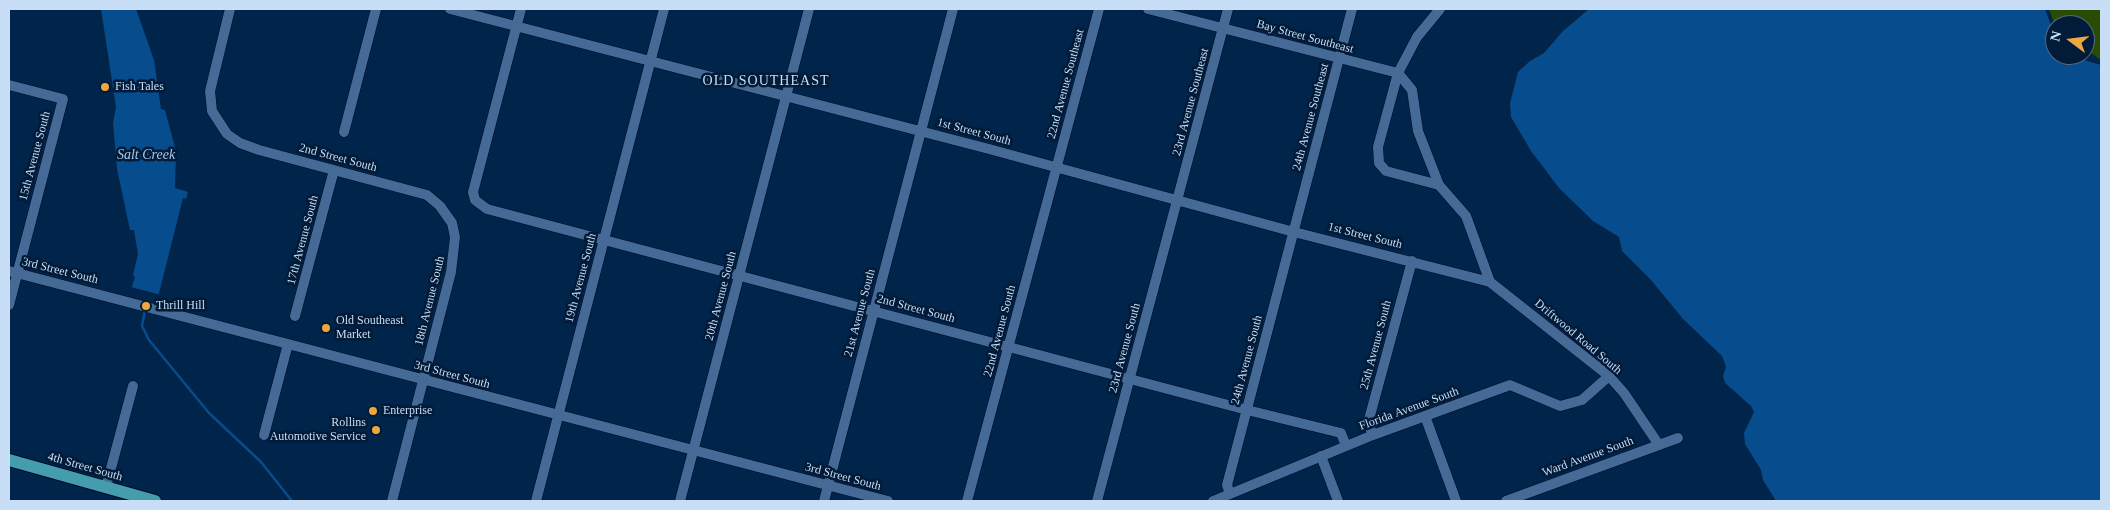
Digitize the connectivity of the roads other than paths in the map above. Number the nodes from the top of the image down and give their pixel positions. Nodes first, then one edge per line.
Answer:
1 (230, 9) edge
2 (376, 9) edge
3 (450, 9) edge
4 (520, 9) edge
5 (664, 9) edge
6 (809, 9) edge
7 (953, 9) edge
8 (1099, 9) edge
9 (1148, 9) edge
10 (1228, 9) edge
11 (1352, 9) edge
12 (1440, 9) edge
13 (516, 26) junction
14 (1223, 28) junction
15 (1339, 59) junction
16 (651, 61) junction
17 (1398, 73) junction
18 (9, 85) edge
19 (786, 96) junction
20 (921, 131) junction
21 (344, 132) dead end
22 (1057, 167) junction
23 (334, 170) junction
24 (1439, 185) junction
25 (1178, 201) junction
26 (452, 223) joint
27 (1294, 232) junction
28 (604, 239) junction
29 (1412, 261) junction
30 (13, 272) edge
31 (739, 275) junction
32 (1490, 282) junction
33 (9, 305) edge
34 (873, 311) junction
35 (295, 316) dead end
36 (288, 344) junction
37 (1009, 346) junction
38 (1609, 376) junction
39 (1130, 379) junction
40 (423, 380) junction
41 (133, 386) dead end
42 (1247, 410) junction
43 (558, 416) junction
44 (1425, 416) junction
45 (1373, 435) junction
46 (264, 436) dead end
47 (1678, 438) dead end
48 (1659, 445) junction
49 (1346, 446) junction
50 (693, 450) junction
51 (1322, 456) junction
52 (9, 460) edge
53 (828, 486) junction
54 (106, 487) junction
55 (1230, 494) junction
56 (1524, 498) edge
57 (155, 501) edge
58 (392, 501) edge
59 (536, 501) edge
60 (680, 501) edge
61 (824, 501) edge
62 (888, 501) edge
63 (967, 501) edge
64 (1097, 501) edge
65 (1217, 501) edge
66 (1338, 501) edge
67 (1456, 501) edge
68 (1506, 501) edge

1 - 23 street, 2nd Street South
2 - 21 street
3 - 13 street, 1st Street South
4 - 13 street
5 - 16 street, 19th Avenue South
6 - 19 street, 20th Avenue South
7 - 20 street, 21st Avenue South
8 - 22 street, 22nd Avenue Southeast
9 - 14 street, Bay Street Southeast
10 - 14 street, 23rd Avenue Southeast
11 - 15 street, 24th Avenue Southeast
12 - 17 street
13 - 16 street, 1st Street South
13 - 28 street, 2nd Street South
14 - 15 street, Bay Street Southeast
14 - 25 street, 23rd Avenue Southeast
15 - 17 street, Bay Street Southeast
15 - 27 street, 24th Avenue Southeast
16 - 19 street, 1st Street South
16 - 28 street, 19th Avenue South
17 - 24 street
17 - 24 street
18 - 30 street, 15th Avenue South
19 - 20 street, 1st Street South
19 - 31 street, 20th Avenue South
20 - 22 street, 1st Street South
20 - 34 street, 21st Avenue South
22 - 25 street, 1st Street South
22 - 37 street, 22nd Avenue South
23 - 26 street, 2nd Street South
23 - 35 street, 17th Avenue South
24 - 32 street
25 - 27 street, 1st Street South
25 - 39 street, 23rd Avenue South
26 - 40 street, 18th Avenue South
27 - 29 street, 1st Street South
27 - 42 street, 24th Avenue South
28 - 31 street, 2nd Street South
28 - 43 street, 19th Avenue South
29 - 32 street, 1st Street South
29 - 45 street, 25th Avenue South
30 - 33 street, 15th Avenue South
30 - 36 street, 3rd Street South
31 - 34 street, 2nd Street South
31 - 50 street, 20th Avenue South
32 - 38 street, Driftwood Road South
34 - 37 street, 2nd Street South
34 - 53 street, 21st Avenue South
36 - 40 street, 3rd Street South
36 - 46 street
37 - 39 street, 2nd Street South
37 - 63 street, 22nd Avenue South
38 - 44 street, Florida Avenue South
38 - 48 street, Driftwood Road South
39 - 42 street, 2nd Street South
39 - 64 street, 23rd Avenue South
40 - 43 street, 3rd Street South
40 - 58 street, 18th Avenue South
41 - 54 street
42 - 49 street, 2nd Street South
42 - 55 street, 24th Avenue South
43 - 50 street, 3rd Street South
43 - 59 street, 19th Avenue South
44 - 45 street, Florida Avenue South
44 - 67 street
45 - 49 street, Florida Avenue South
47 - 48 street, Ward Avenue South
48 - 56 street, Ward Avenue South
49 - 51 street, Florida Avenue South
50 - 53 street, 3rd Street South
50 - 60 street, 20th Avenue South
51 - 55 street, Florida Avenue South
51 - 66 street
52 - 54 main road, 4th Street South
53 - 61 street, 21st Avenue South
53 - 62 street, 3rd Street South
54 - 57 main road, 4th Street South
55 - 65 street, Florida Avenue South
56 - 68 street, Ward Avenue South

